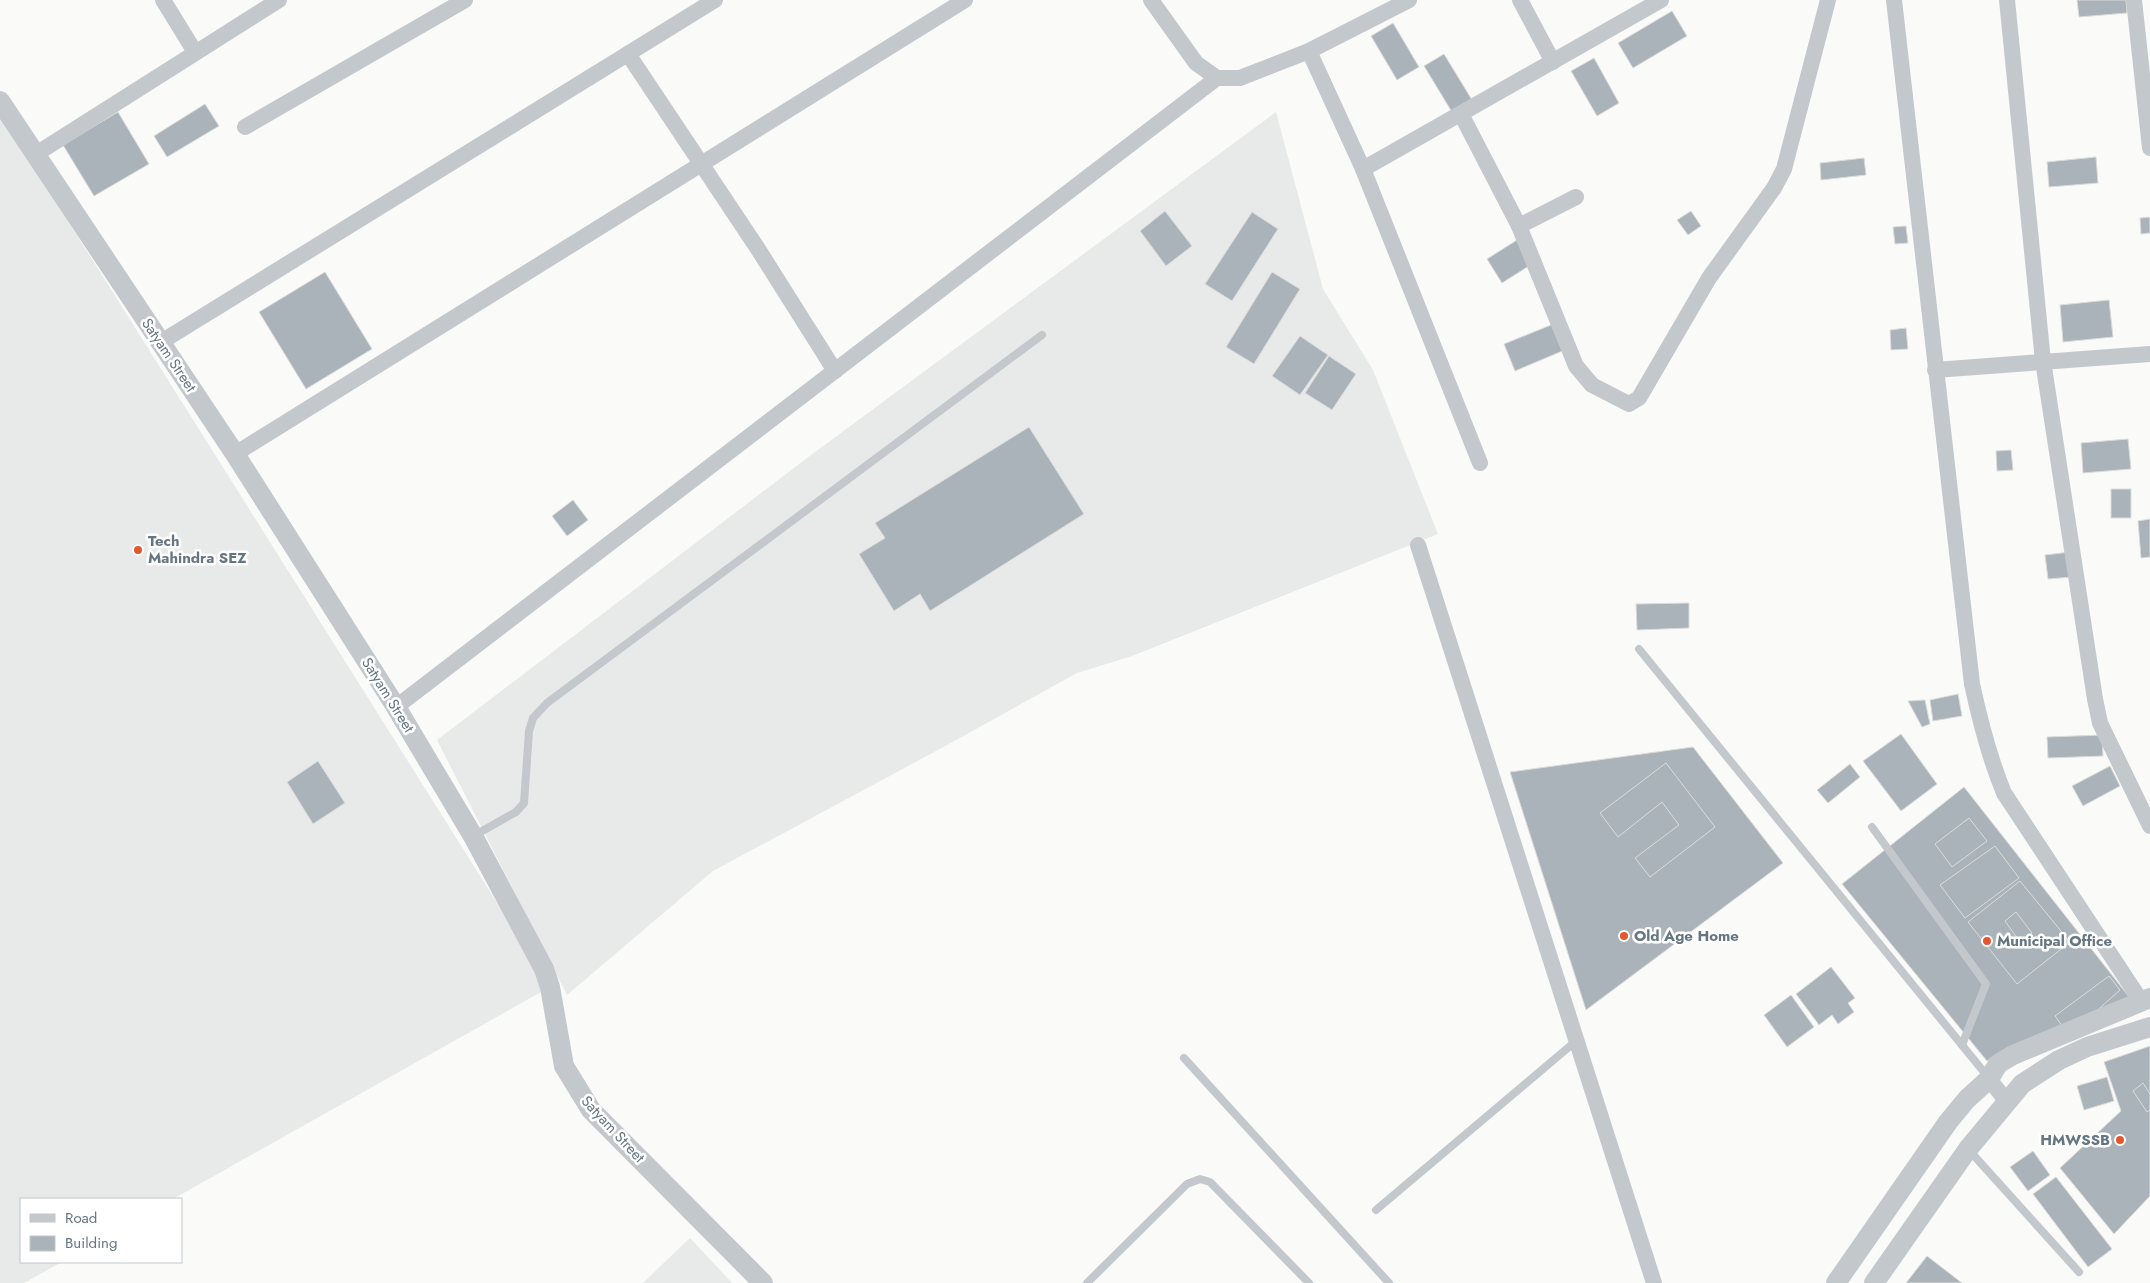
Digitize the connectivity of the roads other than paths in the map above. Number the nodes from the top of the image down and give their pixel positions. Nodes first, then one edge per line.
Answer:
1 (163, 0) edge
2 (279, 0) edge
3 (465, 0) edge
4 (716, 0) edge
5 (965, 0) edge
6 (1151, 0) edge
7 (1409, 0) edge
8 (1520, 0) edge
9 (1661, 0) edge
10 (1828, 0) edge
11 (1894, 0) edge
12 (2007, 0) edge
13 (2134, 0) edge
14 (1309, 51) junction
15 (195, 52) junction
16 (628, 54) junction
17 (1553, 62) junction
18 (1217, 78) junction
19 (0, 101) edge
20 (1461, 114) junction
21 (244, 127) dead end
22 (2150, 148) edge
23 (36, 154) junction
24 (701, 164) junction
25 (1363, 169) junction
26 (1576, 196) dead end
27 (1519, 226) junction
28 (1042, 335) dead end
29 (161, 342) junction
30 (2150, 354) edge
31 (2043, 361) junction
32 (1935, 370) junction
33 (834, 371) junction
34 (235, 454) junction
35 (1480, 463) dead end
36 (1418, 545) dead end
37 (1638, 649) dead end
38 (396, 707) junction
39 (2150, 826) edge
40 (1872, 827) dead end
41 (473, 836) junction
42 (2146, 999) edge
43 (2150, 1027) edge
44 (1576, 1041) junction
45 (1962, 1045) junction
46 (1184, 1058) dead end
47 (1989, 1079) junction
48 (2008, 1103) junction
49 (1968, 1149) junction
50 (1376, 1210) dead end
51 (2080, 1272) dead end
52 (1879, 1281) edge
53 (763, 1283) edge
54 (1087, 1283) edge
55 (1309, 1283) edge
56 (1389, 1283) edge
57 (1654, 1283) edge
58 (1836, 1283) edge

1 - 15 street
2 - 15 street
3 - 21 street
4 - 16 street
5 - 24 street
6 - 18 street
7 - 14 street
8 - 17 street
9 - 17 street
10 - 27 street
11 - 32 street
12 - 31 street
13 - 22 street
14 - 18 street
14 - 25 street
15 - 23 street
16 - 24 street
16 - 29 street
17 - 20 street
18 - 33 street
19 - 23 street, Satyam Street
20 - 25 street
20 - 27 street
23 - 29 street, Satyam Street
24 - 33 street
24 - 34 street
25 - 35 street
26 - 27 street
28 - 41 lane
29 - 34 street, Satyam Street
30 - 31 street
31 - 32 street
31 - 39 street
32 - 42 street
33 - 38 street
34 - 38 street, Satyam Street
36 - 44 street
37 - 45 lane
38 - 41 street, Satyam Street
40 - 45 lane
41 - 53 street, Satyam Street
42 - 47 street
43 - 48 street
44 - 50 lane
44 - 57 street
45 - 47 lane
46 - 56 lane
47 - 48 street
47 - 58 street
48 - 49 street
49 - 51 lane
49 - 52 street
54 - 55 lane

